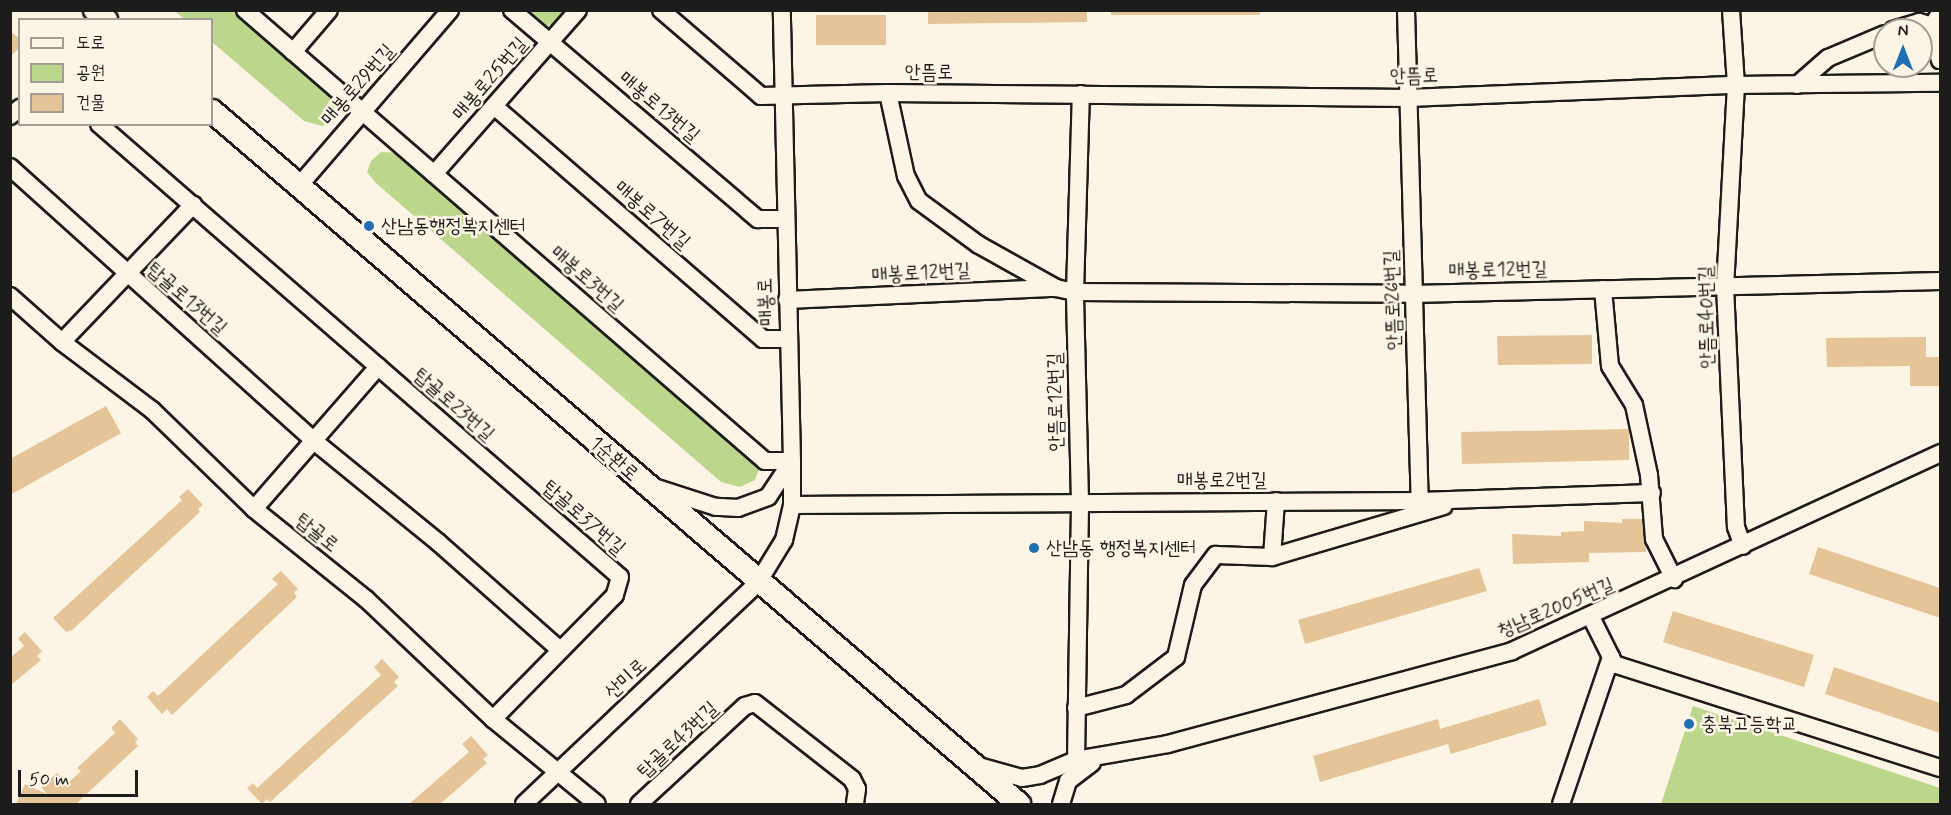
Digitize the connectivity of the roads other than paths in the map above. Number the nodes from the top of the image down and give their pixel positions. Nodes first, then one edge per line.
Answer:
1 (245, 10) edge
2 (329, 10) edge
3 (450, 10) edge
4 (512, 10) edge
5 (578, 10) edge
6 (661, 10) edge
7 (782, 10) edge
8 (1406, 10) edge
9 (1731, 10) edge
10 (1936, 19) edge
11 (1873, 39) edge
12 (550, 42) junction
13 (293, 52) junction
14 (1941, 60) edge
15 (1941, 82) edge
16 (1736, 85) junction
17 (1797, 85) junction
18 (888, 93) junction
19 (1081, 94) junction
20 (782, 96) junction
21 (1408, 98) junction
22 (494, 106) junction
23 (213, 112) edge
24 (362, 112) junction
25 (101, 126) edge
26 (10, 167) edge
27 (434, 174) junction
28 (298, 187) junction
29 (193, 205) junction
30 (929, 210) joint
31 (785, 219) junction
32 (126, 273) junction
33 (1941, 281) edge
34 (1725, 286) junction
35 (1056, 288) junction
36 (1603, 289) junction
37 (1075, 292) junction
38 (1413, 294) junction
39 (10, 296) edge
40 (787, 300) junction
41 (788, 339) junction
42 (62, 342) junction
43 (378, 367) junction
44 (314, 441) junction
45 (1941, 453) edge
46 (792, 461) junction
47 (502, 475) joint
48 (641, 483) junction
49 (1652, 493) junction
50 (1466, 500) junction
51 (1080, 501) junction
52 (1276, 501) junction
53 (1420, 501) junction
54 (792, 505) junction
55 (254, 509) junction
56 (1743, 546) junction
57 (1272, 557) junction
58 (1674, 579) junction
59 (757, 584) junction
60 (1591, 617) junction
61 (559, 649) junction
62 (1611, 657) junction
63 (1076, 708) junction
64 (494, 719) junction
65 (1106, 757) junction
66 (1076, 760) junction
67 (967, 761) junction
68 (1941, 768) edge
69 (559, 771) junction
70 (524, 804) edge
71 (597, 804) edge
72 (639, 804) edge
73 (855, 804) edge
74 (1018, 804) edge
75 (1061, 804) edge
76 (1561, 804) edge

1 - 13 street, 매봉로3번길
2 - 13 street
3 - 24 street, 매봉로29번길
4 - 12 street, 매봉로13번길
5 - 12 street, 매봉로25번길
6 - 20 street, 안뜸로
7 - 20 street, 매봉로
8 - 21 street, 안뜸로26번길
9 - 16 street, 안뜸로40번길
10 - 14 street
11 - 17 street
12 - 22 street, 매봉로25번길
12 - 31 street, 매봉로13번길
13 - 24 street, 매봉로3번길
15 - 17 street, 안뜸로
16 - 17 street, 안뜸로
16 - 21 street, 안뜸로
16 - 34 street, 안뜸로40번길
18 - 19 street, 안뜸로
18 - 20 street, 안뜸로
18 - 30 street, 안뜸로
19 - 21 street, 안뜸로
19 - 37 street, 안뜸로12번길
20 - 31 street, 매봉로
21 - 38 street, 안뜸로26번길
22 - 27 street, 매봉로25번길
22 - 41 street, 매봉로7번길
23 - 28 main road, 1순환로
24 - 27 street, 매봉로3번길
24 - 28 street, 매봉로29번길
25 - 29 street
26 - 32 street, 탑골로13번길
27 - 46 street, 매봉로3번길
28 - 48 main road, 1순환로
29 - 32 street, 탑골로13번길
29 - 43 street, 탑골로23번길
30 - 35 street, 매봉로12번길
31 - 40 street, 매봉로
32 - 42 street, 탑골로13번길
32 - 44 street, 탑골로13번길
33 - 34 street, 매봉로12번길
34 - 36 street, 매봉로12번길
34 - 56 street, 안뜸로40번길
35 - 37 street, 매봉로12번길
35 - 40 street, 매봉로12번길
36 - 38 street, 매봉로12번길
36 - 49 street
37 - 38 street, 매봉로12번길
37 - 51 street, 안뜸로12번길
38 - 53 street, 안뜸로26번길
39 - 42 street, 탑골로
40 - 41 street, 매봉로
41 - 46 street, 매봉로
42 - 55 street, 탑골로
43 - 44 street
43 - 47 street, 탑골로23번길
44 - 55 street
44 - 61 street
45 - 56 street, 청남로2005번길
46 - 48 street
46 - 54 street, 매봉로
47 - 61 street, 탑골로37번길
48 - 59 main road, 1순환로
49 - 50 street, 매봉로2번길
49 - 58 street
50 - 53 street, 매봉로2번길
50 - 57 street
51 - 52 street, 매봉로2번길
51 - 54 street, 매봉로2번길
51 - 63 street, 안뜸로12번길
52 - 53 street, 매봉로2번길
52 - 57 street
54 - 59 street, 매봉로
55 - 64 street, 탑골로
56 - 58 street, 청남로2005번길
57 - 63 street
58 - 60 street, 청남로2005번길
59 - 67 main road, 1순환로
59 - 69 street, 산미로
60 - 62 street
60 - 65 street, 청남로2005번길
61 - 64 street, 탑골로37번길
62 - 68 street
62 - 76 street
63 - 66 street, 안뜸로12번길
64 - 69 street, 탑골로
65 - 66 street
65 - 75 street
66 - 67 street
67 - 74 main road, 1순환로
69 - 70 street, 산미로
69 - 71 street, 탑골로
72 - 73 street, 탑골로43번길

